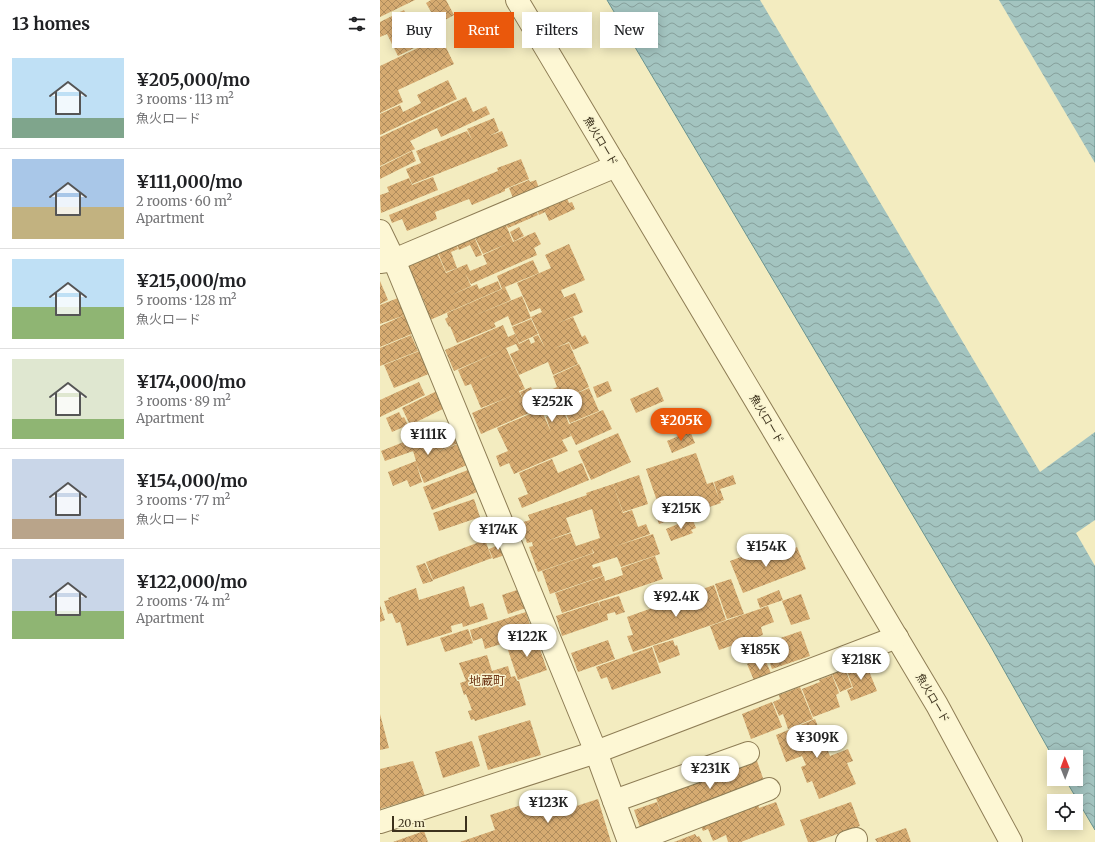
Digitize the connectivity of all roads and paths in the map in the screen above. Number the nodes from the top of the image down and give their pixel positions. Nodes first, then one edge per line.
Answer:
1 (517, 0) edge
2 (616, 166) junction
3 (380, 231) edge
4 (387, 261) edge
5 (897, 637) junction
6 (596, 752) junction
7 (748, 753) dead end
8 (769, 789) dead end
9 (614, 801) junction
10 (380, 822) edge
11 (630, 842) edge
12 (1011, 842) edge

1 - 2 street, 魚火ロード
2 - 4 street
2 - 5 street, 魚火ロード
3 - 4 street
4 - 6 street
5 - 6 street
5 - 12 street, 魚火ロード
6 - 9 street
6 - 10 street
7 - 9 street
8 - 11 street
9 - 11 street

